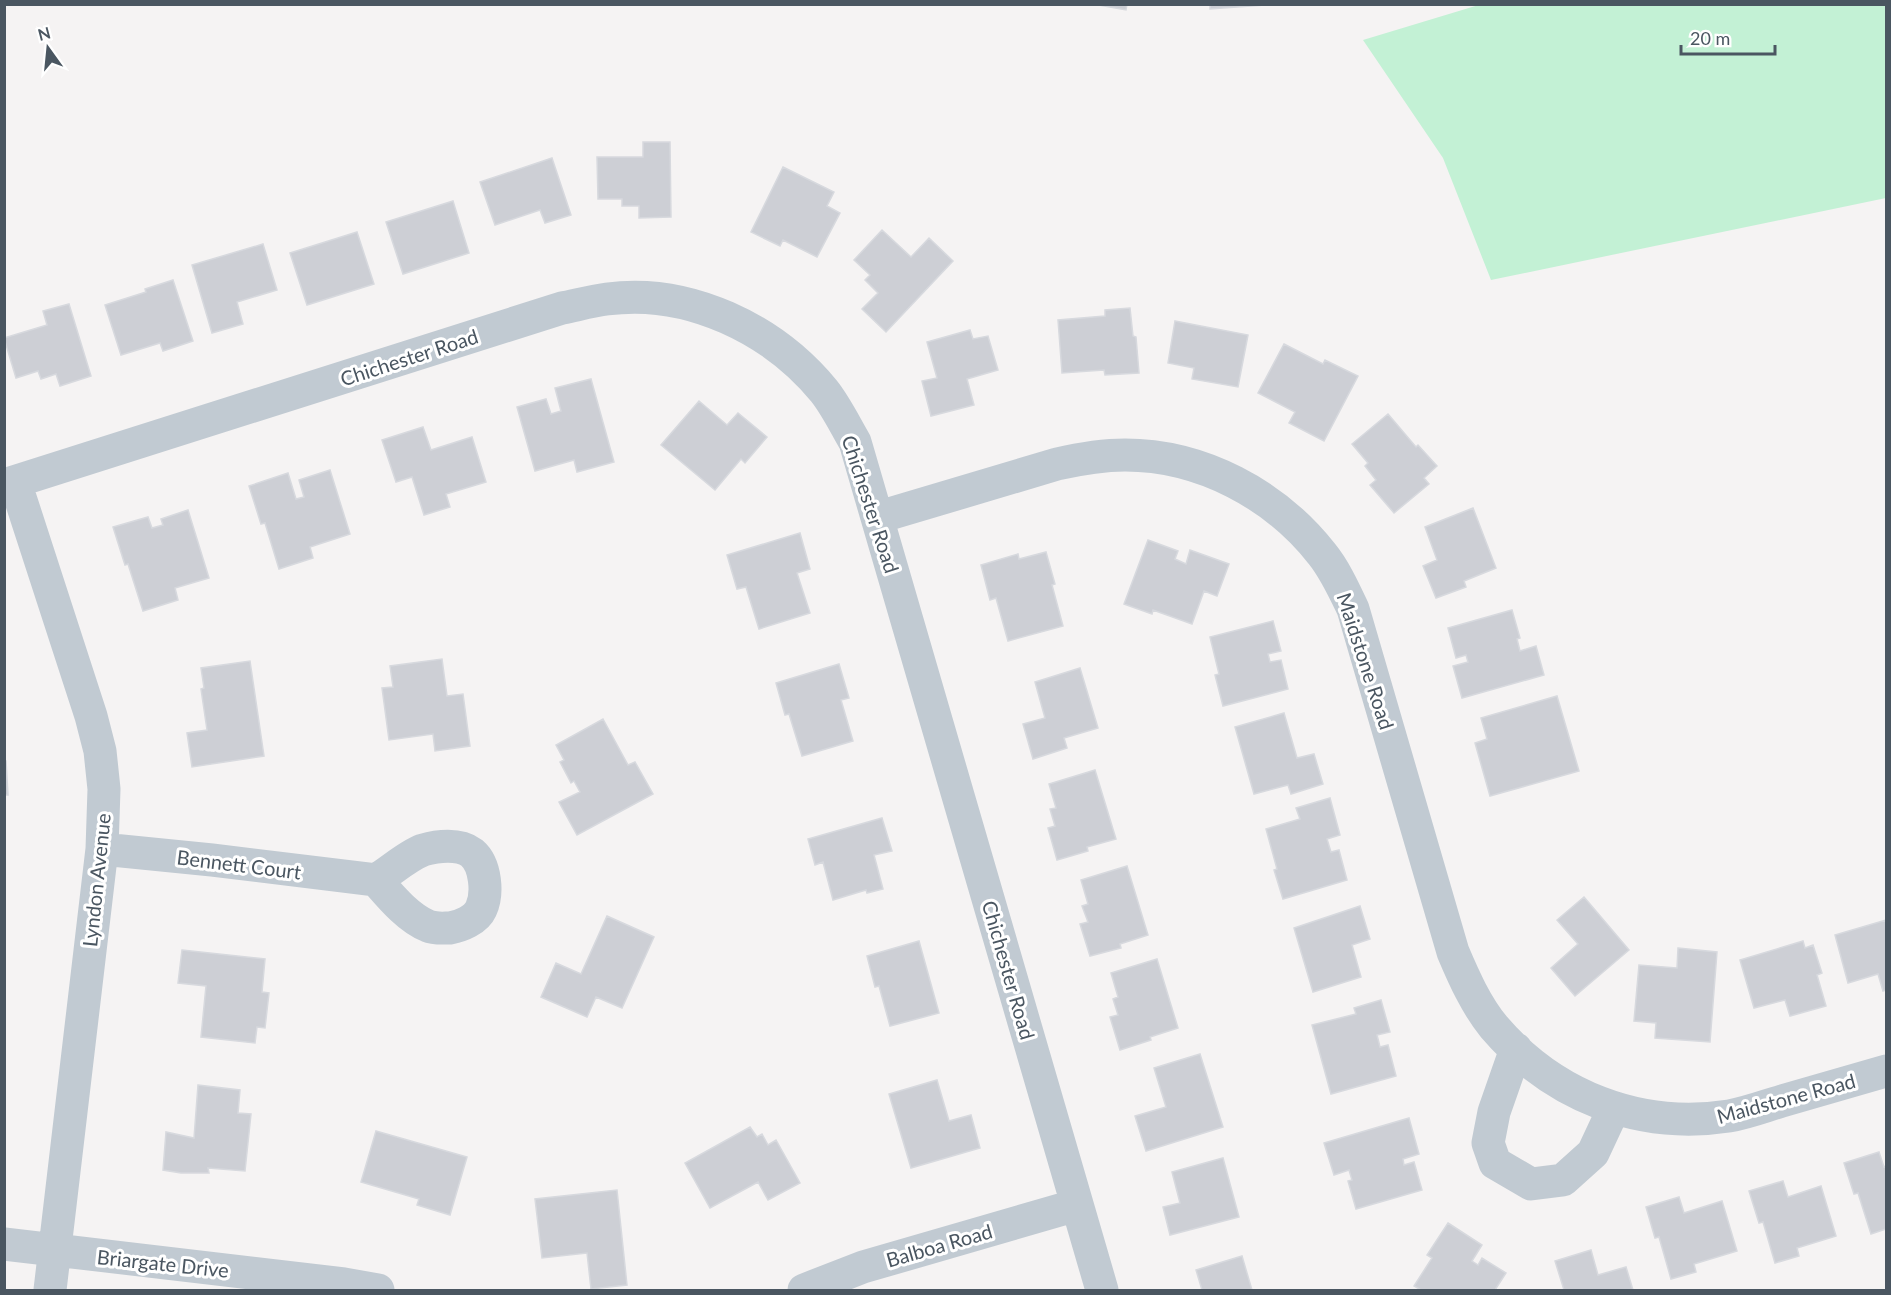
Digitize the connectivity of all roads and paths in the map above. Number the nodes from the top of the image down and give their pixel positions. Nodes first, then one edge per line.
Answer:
1 (10, 483) edge
2 (879, 517) junction
3 (102, 849) junction
4 (376, 880) dead end
5 (1516, 1049) junction
6 (1887, 1071) edge
7 (1614, 1108) junction
8 (1077, 1205) junction
9 (4, 1244) edge
10 (55, 1251) junction
11 (50, 1290) edge
12 (378, 1290) edge
13 (804, 1290) edge
14 (1102, 1290) edge

1 - 2 street, Chichester Road
1 - 3 street, Lyndon Avenue
2 - 5 street, Maidstone Road
2 - 8 street, Chichester Road
3 - 4 street, Bennett Court
3 - 10 street, Lyndon Avenue
5 - 7 street, Maidstone Road
5 - 7 street
6 - 7 street, Maidstone Road
8 - 13 street, Balboa Road
8 - 14 street, Chichester Road
9 - 10 street, Briargate Drive
10 - 11 street, Lyndon Avenue
10 - 12 street, Briargate Drive

